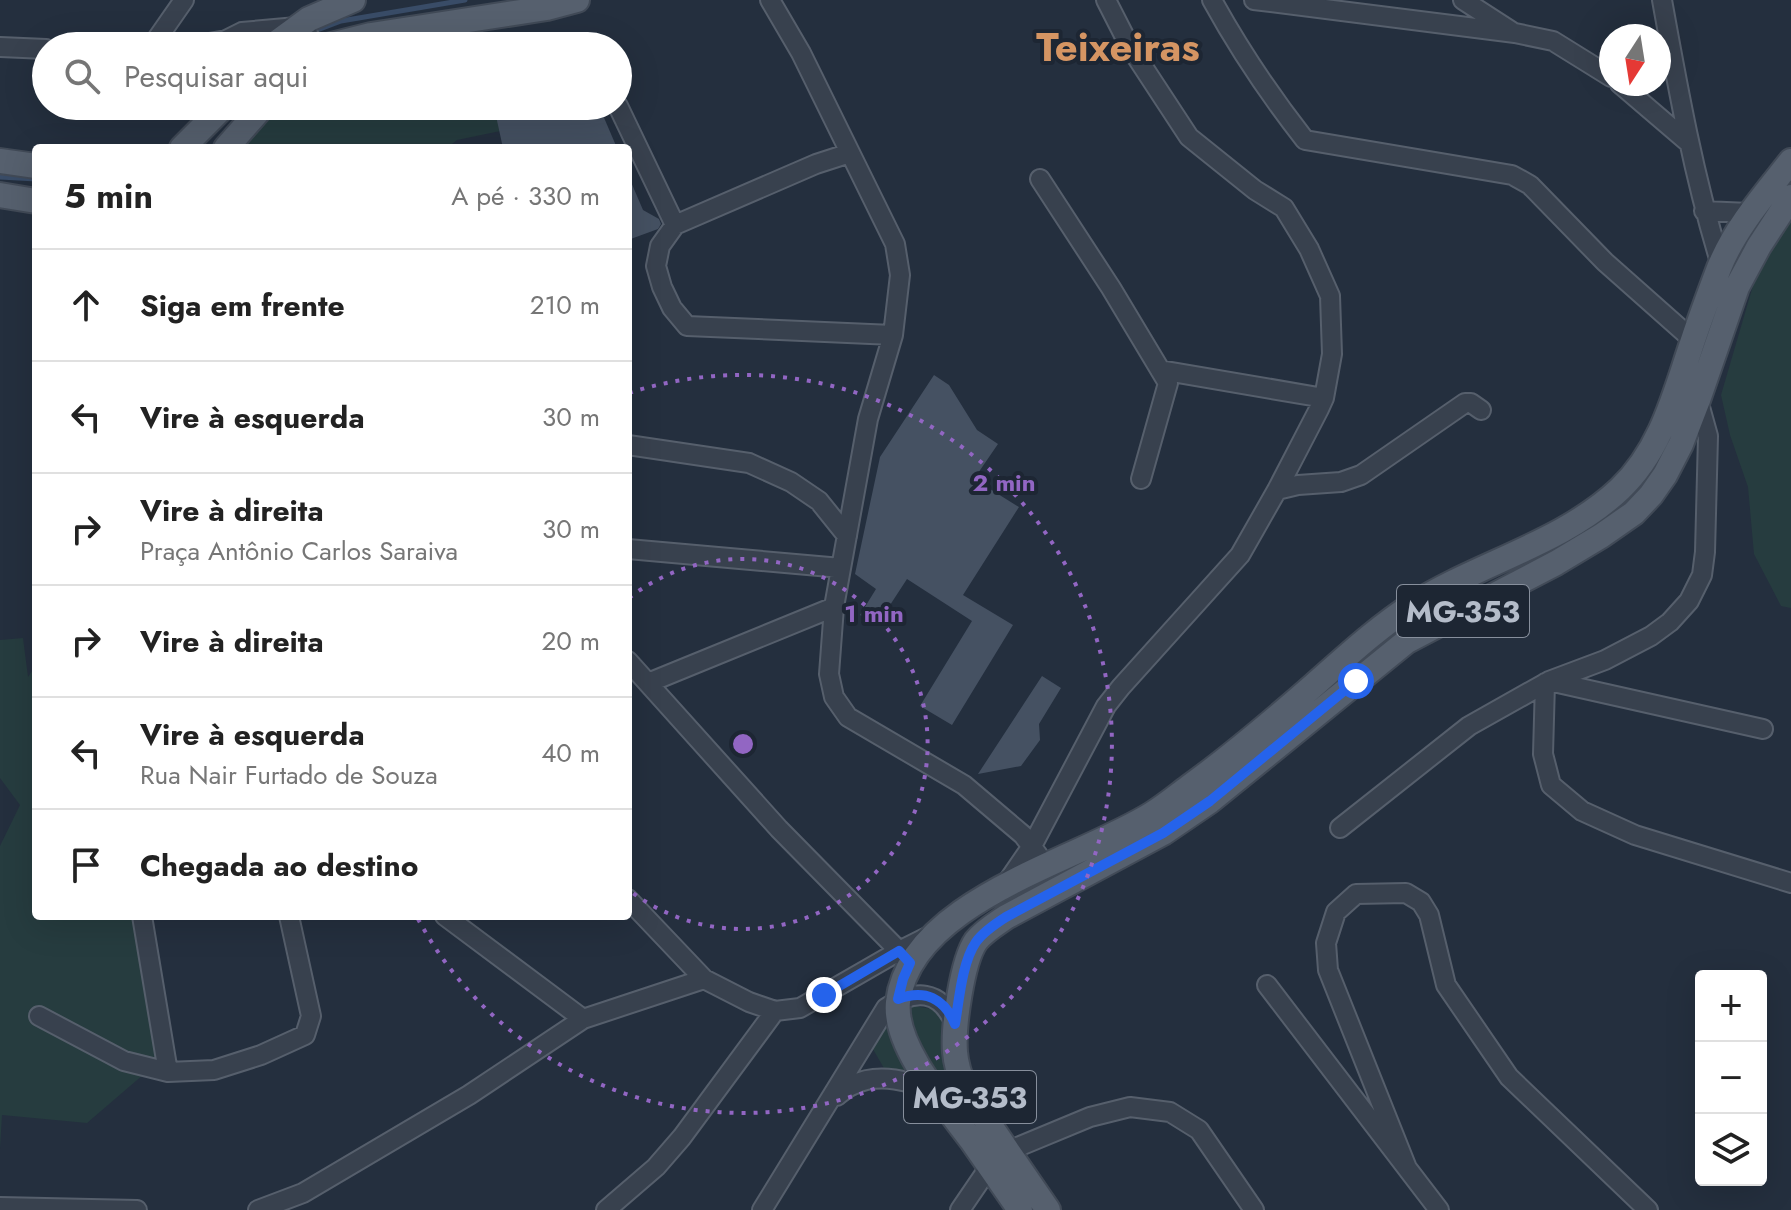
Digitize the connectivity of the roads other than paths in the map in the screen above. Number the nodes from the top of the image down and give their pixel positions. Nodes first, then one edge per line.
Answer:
1 (184, 0) edge
2 (353, 0) edge
3 (577, 0) edge
4 (770, 0) edge
5 (1106, 0) edge
6 (1212, 0) edge
7 (1254, 0) edge
8 (1463, 0) edge
9 (1662, 0) edge
10 (162, 32) edge
11 (306, 32) edge
12 (391, 32) edge
13 (1515, 33) junction
14 (0, 47) edge
15 (32, 48) edge
16 (1599, 70) edge
17 (1634, 96) edge
18 (210, 120) edge
19 (251, 120) edge
20 (625, 120) edge
21 (1689, 143) junction
22 (186, 144) edge
23 (230, 144) edge
24 (850, 153) junction
25 (0, 161) edge
26 (1791, 161) edge
27 (32, 165) edge
28 (1040, 179) dead end
29 (0, 195) edge
30 (1791, 197) edge
31 (32, 200) edge
32 (1704, 211) junction
33 (1749, 213) junction
34 (675, 225) junction
35 (1721, 265) junction
36 (893, 335) junction
37 (1693, 340) junction
38 (1160, 370) junction
39 (1324, 398) junction
40 (1698, 400) junction
41 (1481, 410) dead end
42 (632, 446) edge
43 (1141, 479) dead end
44 (1277, 490) junction
45 (847, 536) junction
46 (632, 549) edge
47 (841, 568) junction
48 (834, 607) junction
49 (632, 665) edge
50 (1547, 682) junction
51 (648, 683) junction
52 (1763, 729) dead end
53 (1340, 828) dead end
54 (1038, 856) junction
55 (1791, 883) edge
56 (632, 903) edge
57 (143, 920) edge
58 (290, 920) edge
59 (450, 920) edge
60 (904, 957) junction
61 (704, 979) junction
62 (1267, 985) dead end
63 (898, 999) junction
64 (775, 1011) junction
65 (957, 1015) junction
66 (39, 1016) dead end
67 (583, 1019) junction
68 (168, 1072) junction
69 (936, 1092) junction
70 (831, 1099) junction
71 (999, 1158) junction
72 (1407, 1168) junction
73 (1016, 1203) edge
74 (0, 1207) edge
75 (962, 1207) edge
76 (137, 1210) edge
77 (258, 1210) edge
78 (606, 1210) edge
79 (762, 1210) edge
80 (1048, 1210) edge
81 (1254, 1210) edge
82 (1439, 1210) edge
83 (1648, 1210) edge

1 - 10 street
2 - 11 main road
3 - 12 main road
4 - 24 street
5 - 39 street
6 - 37 street
7 - 13 street
8 - 13 street
9 - 21 street
13 - 16 street
14 - 15 street
17 - 21 street
18 - 22 main road
19 - 23 main road
20 - 34 street
21 - 32 street
24 - 34 street
24 - 36 street
25 - 27 main road
26 - 33 main road, MG-353
28 - 38 street
29 - 31 main road
30 - 40 main road, MG-353
32 - 33 street
32 - 35 street
33 - 35 main road, MG-353
34 - 36 street
35 - 37 main road, MG-353
36 - 45 street
37 - 54 main road, MG-353
38 - 39 street
38 - 43 street
39 - 44 street
40 - 50 street
40 - 65 main road, MG-353
41 - 44 street
42 - 45 street
44 - 54 street
45 - 47 street
46 - 47 street
47 - 48 street
48 - 51 street
48 - 54 street
49 - 51 street
50 - 52 street
50 - 53 street
50 - 55 street
51 - 60 street
54 - 60 main road, MG-353
54 - 65 main road
56 - 61 street
57 - 68 street
58 - 68 street
59 - 67 street
60 - 63 main road, MG-353
60 - 64 street
61 - 64 street
61 - 67 street
62 - 72 street
63 - 65 street
63 - 69 main road, MG-353
63 - 70 street
64 - 78 street
65 - 71 main road, MG-353
66 - 68 street
67 - 77 street
69 - 70 street
69 - 71 main road, MG-353
70 - 79 street
71 - 73 main road, MG-353
71 - 75 street
71 - 80 main road, MG-353
71 - 81 street
72 - 82 street
72 - 83 street
73 - 75 street
74 - 76 street

